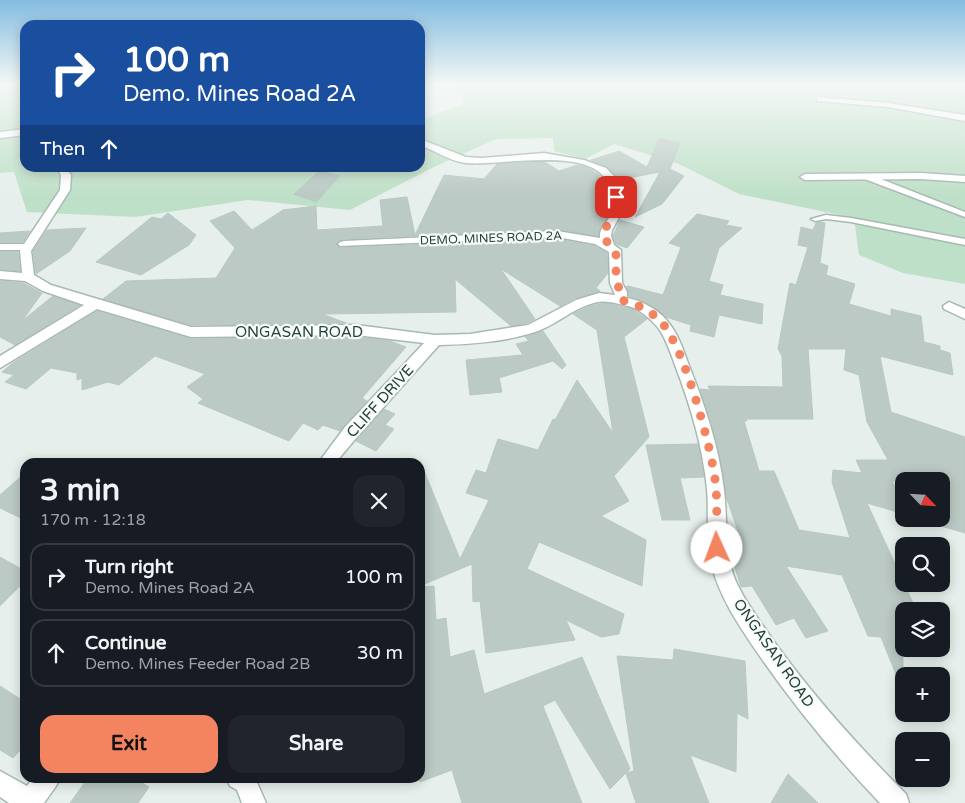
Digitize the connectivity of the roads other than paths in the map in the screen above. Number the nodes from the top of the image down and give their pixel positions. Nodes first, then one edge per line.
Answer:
1 (20, 133) edge
2 (0, 135) edge
3 (425, 143) edge
4 (64, 172) edge
5 (865, 176) junction
6 (805, 177) dead end
7 (965, 179) edge
8 (965, 215) edge
9 (815, 219) dead end
10 (965, 242) edge
11 (344, 244) dead end
12 (608, 245) junction
13 (0, 247) edge
14 (27, 247) junction
15 (0, 275) edge
16 (28, 277) junction
17 (621, 300) junction
18 (95, 304) junction
19 (949, 306) dead end
20 (965, 315) edge
21 (435, 340) junction
22 (0, 363) edge
23 (330, 458) edge
24 (0, 783) edge
25 (44, 783) edge
26 (245, 783) edge
27 (29, 803) edge
28 (254, 803) edge
29 (897, 803) edge

1 - 2 street
3 - 12 street
4 - 14 street
5 - 6 street
5 - 7 street
5 - 8 lane
9 - 10 lane
11 - 12 street, DEMO. MINES ROAD 2A
12 - 17 street
13 - 14 street
14 - 16 street
15 - 16 street
16 - 18 street, ONGASAN ROAD
17 - 21 street, ONGASAN ROAD
17 - 29 street, ONGASAN ROAD
18 - 21 street, ONGASAN ROAD
18 - 22 street
19 - 20 street
21 - 23 street, CLIFF DRIVE
24 - 27 street
25 - 27 street
26 - 28 street

